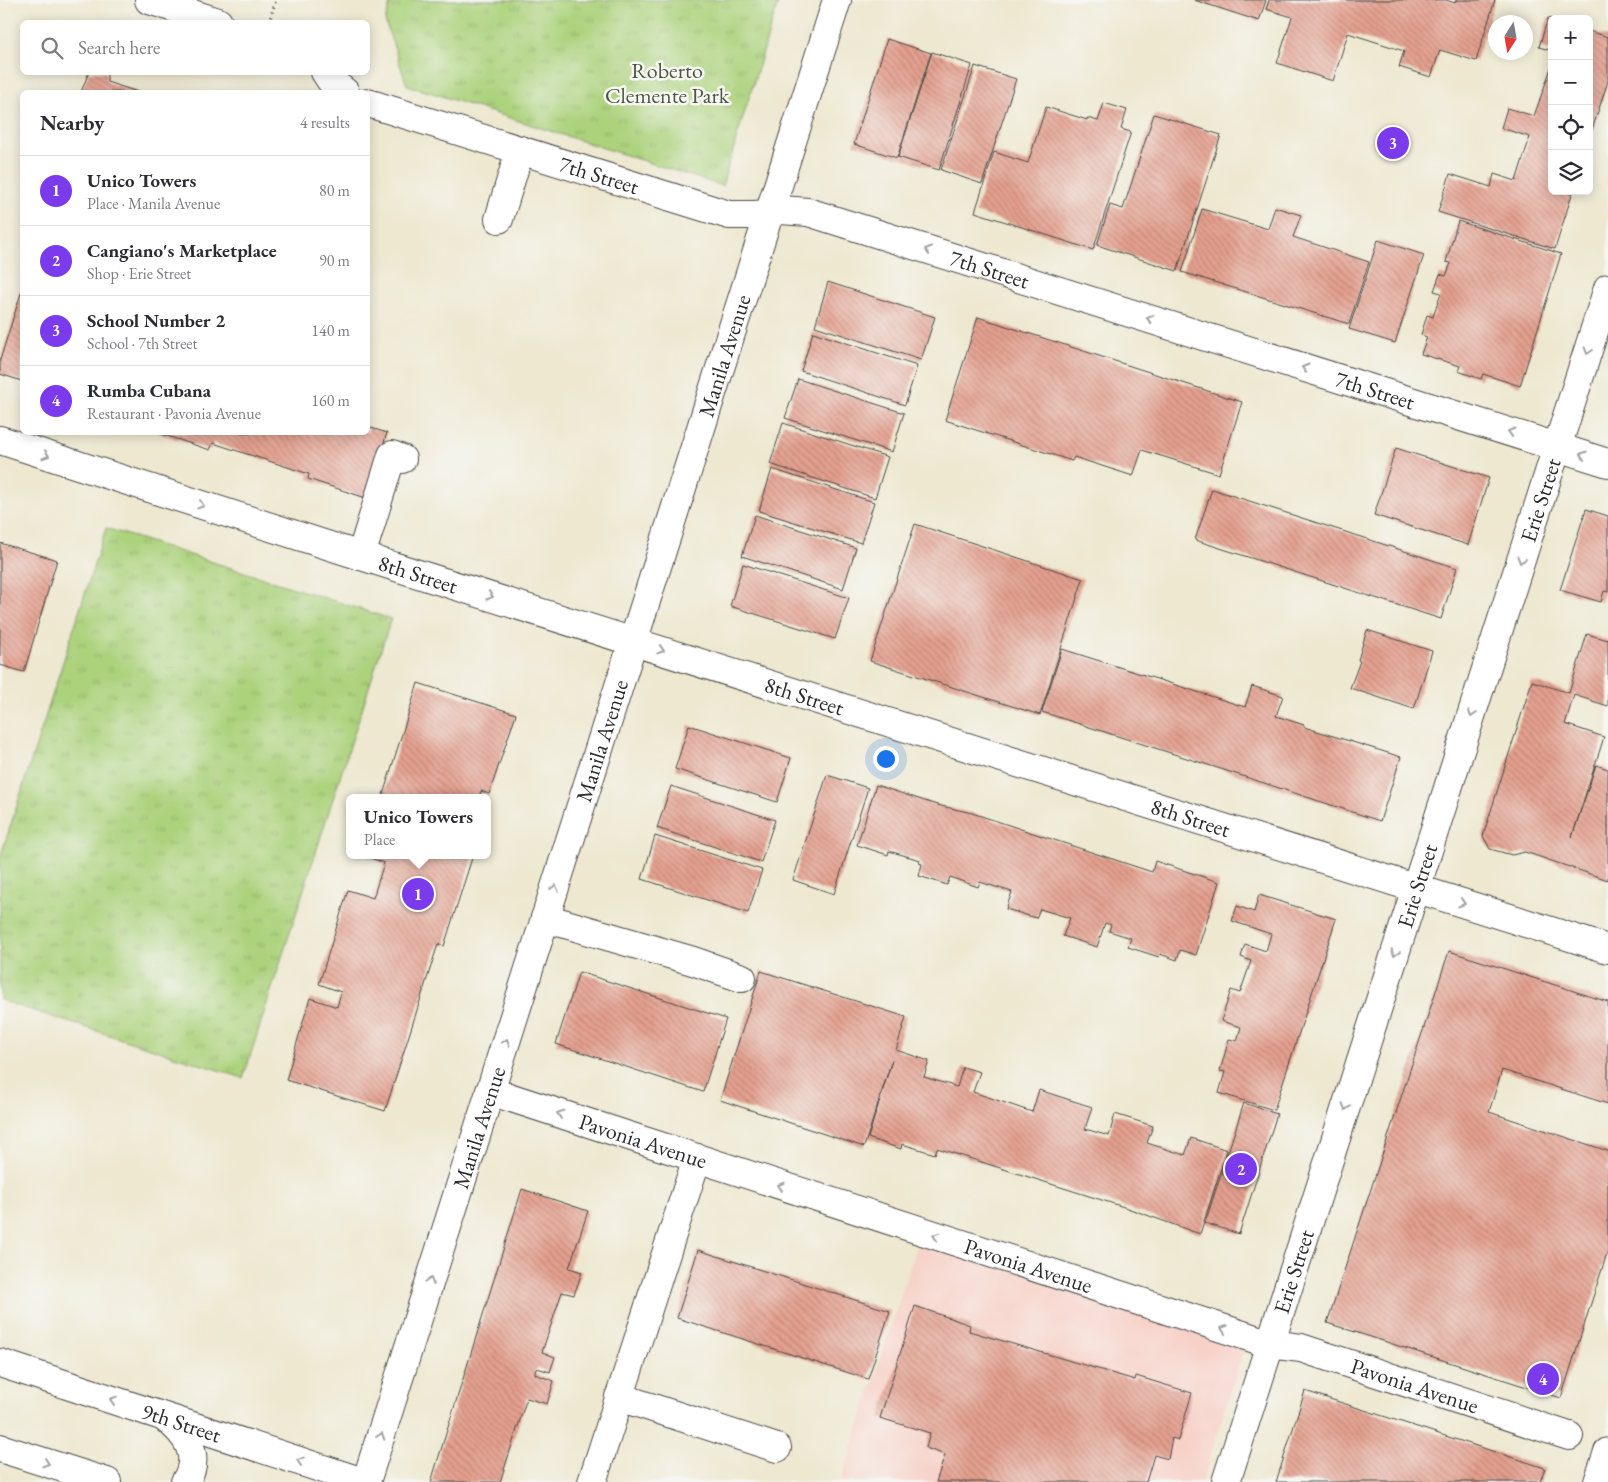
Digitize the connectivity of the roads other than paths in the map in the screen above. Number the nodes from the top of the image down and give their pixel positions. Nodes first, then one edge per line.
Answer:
1 (150, 0) edge
2 (837, 0) edge
3 (212, 20) edge
4 (327, 75) edge
5 (344, 90) edge
6 (370, 104) edge
7 (520, 150) junction
8 (769, 214) junction
9 (499, 219) dead end
10 (1608, 288) edge
11 (0, 440) edge
12 (1557, 446) junction
13 (402, 458) dead end
14 (1608, 463) edge
15 (361, 556) junction
16 (633, 641) junction
17 (1416, 889) junction
18 (545, 918) junction
19 (1608, 949) edge
20 (742, 978) dead end
21 (490, 1091) junction
22 (697, 1158) junction
23 (1270, 1344) junction
24 (0, 1363) edge
25 (619, 1397) junction
26 (164, 1417) junction
27 (1569, 1436) dead end
28 (0, 1448) edge
29 (777, 1448) dead end
30 (1608, 1452) edge
31 (106, 1482) edge
32 (185, 1482) edge
33 (364, 1482) edge
34 (592, 1482) edge
35 (1226, 1482) edge
36 (1598, 1482) edge

1 - 3 street
2 - 8 street, Manila Avenue
4 - 5 street, 7th Street
6 - 7 street, 7th Street
7 - 8 street, 7th Street
7 - 9 street
12 -> 8 street, 7th Street
8 - 16 street, Manila Avenue
10 -> 12 street, Erie Street
11 -> 15 street, 8th Street
14 -> 12 street, 7th Street
12 -> 17 street, Erie Street
13 - 15 street
15 -> 16 street, 8th Street
16 -> 17 street, 8th Street
18 -> 16 street, Manila Avenue
17 -> 19 street, 8th Street
17 -> 23 street, Erie Street
18 - 20 street
21 -> 18 street, Manila Avenue
22 -> 21 street, Pavonia Avenue
33 -> 21 street, Manila Avenue
23 -> 22 street, Pavonia Avenue
22 - 25 street
23 - 27 street, Pavonia Avenue
23 - 35 street, Erie Street
26 -> 24 street, 9th Street
25 - 29 street
25 - 34 street
26 - 32 street
33 -> 26 street, 9th Street
28 -> 31 street
30 - 36 street

